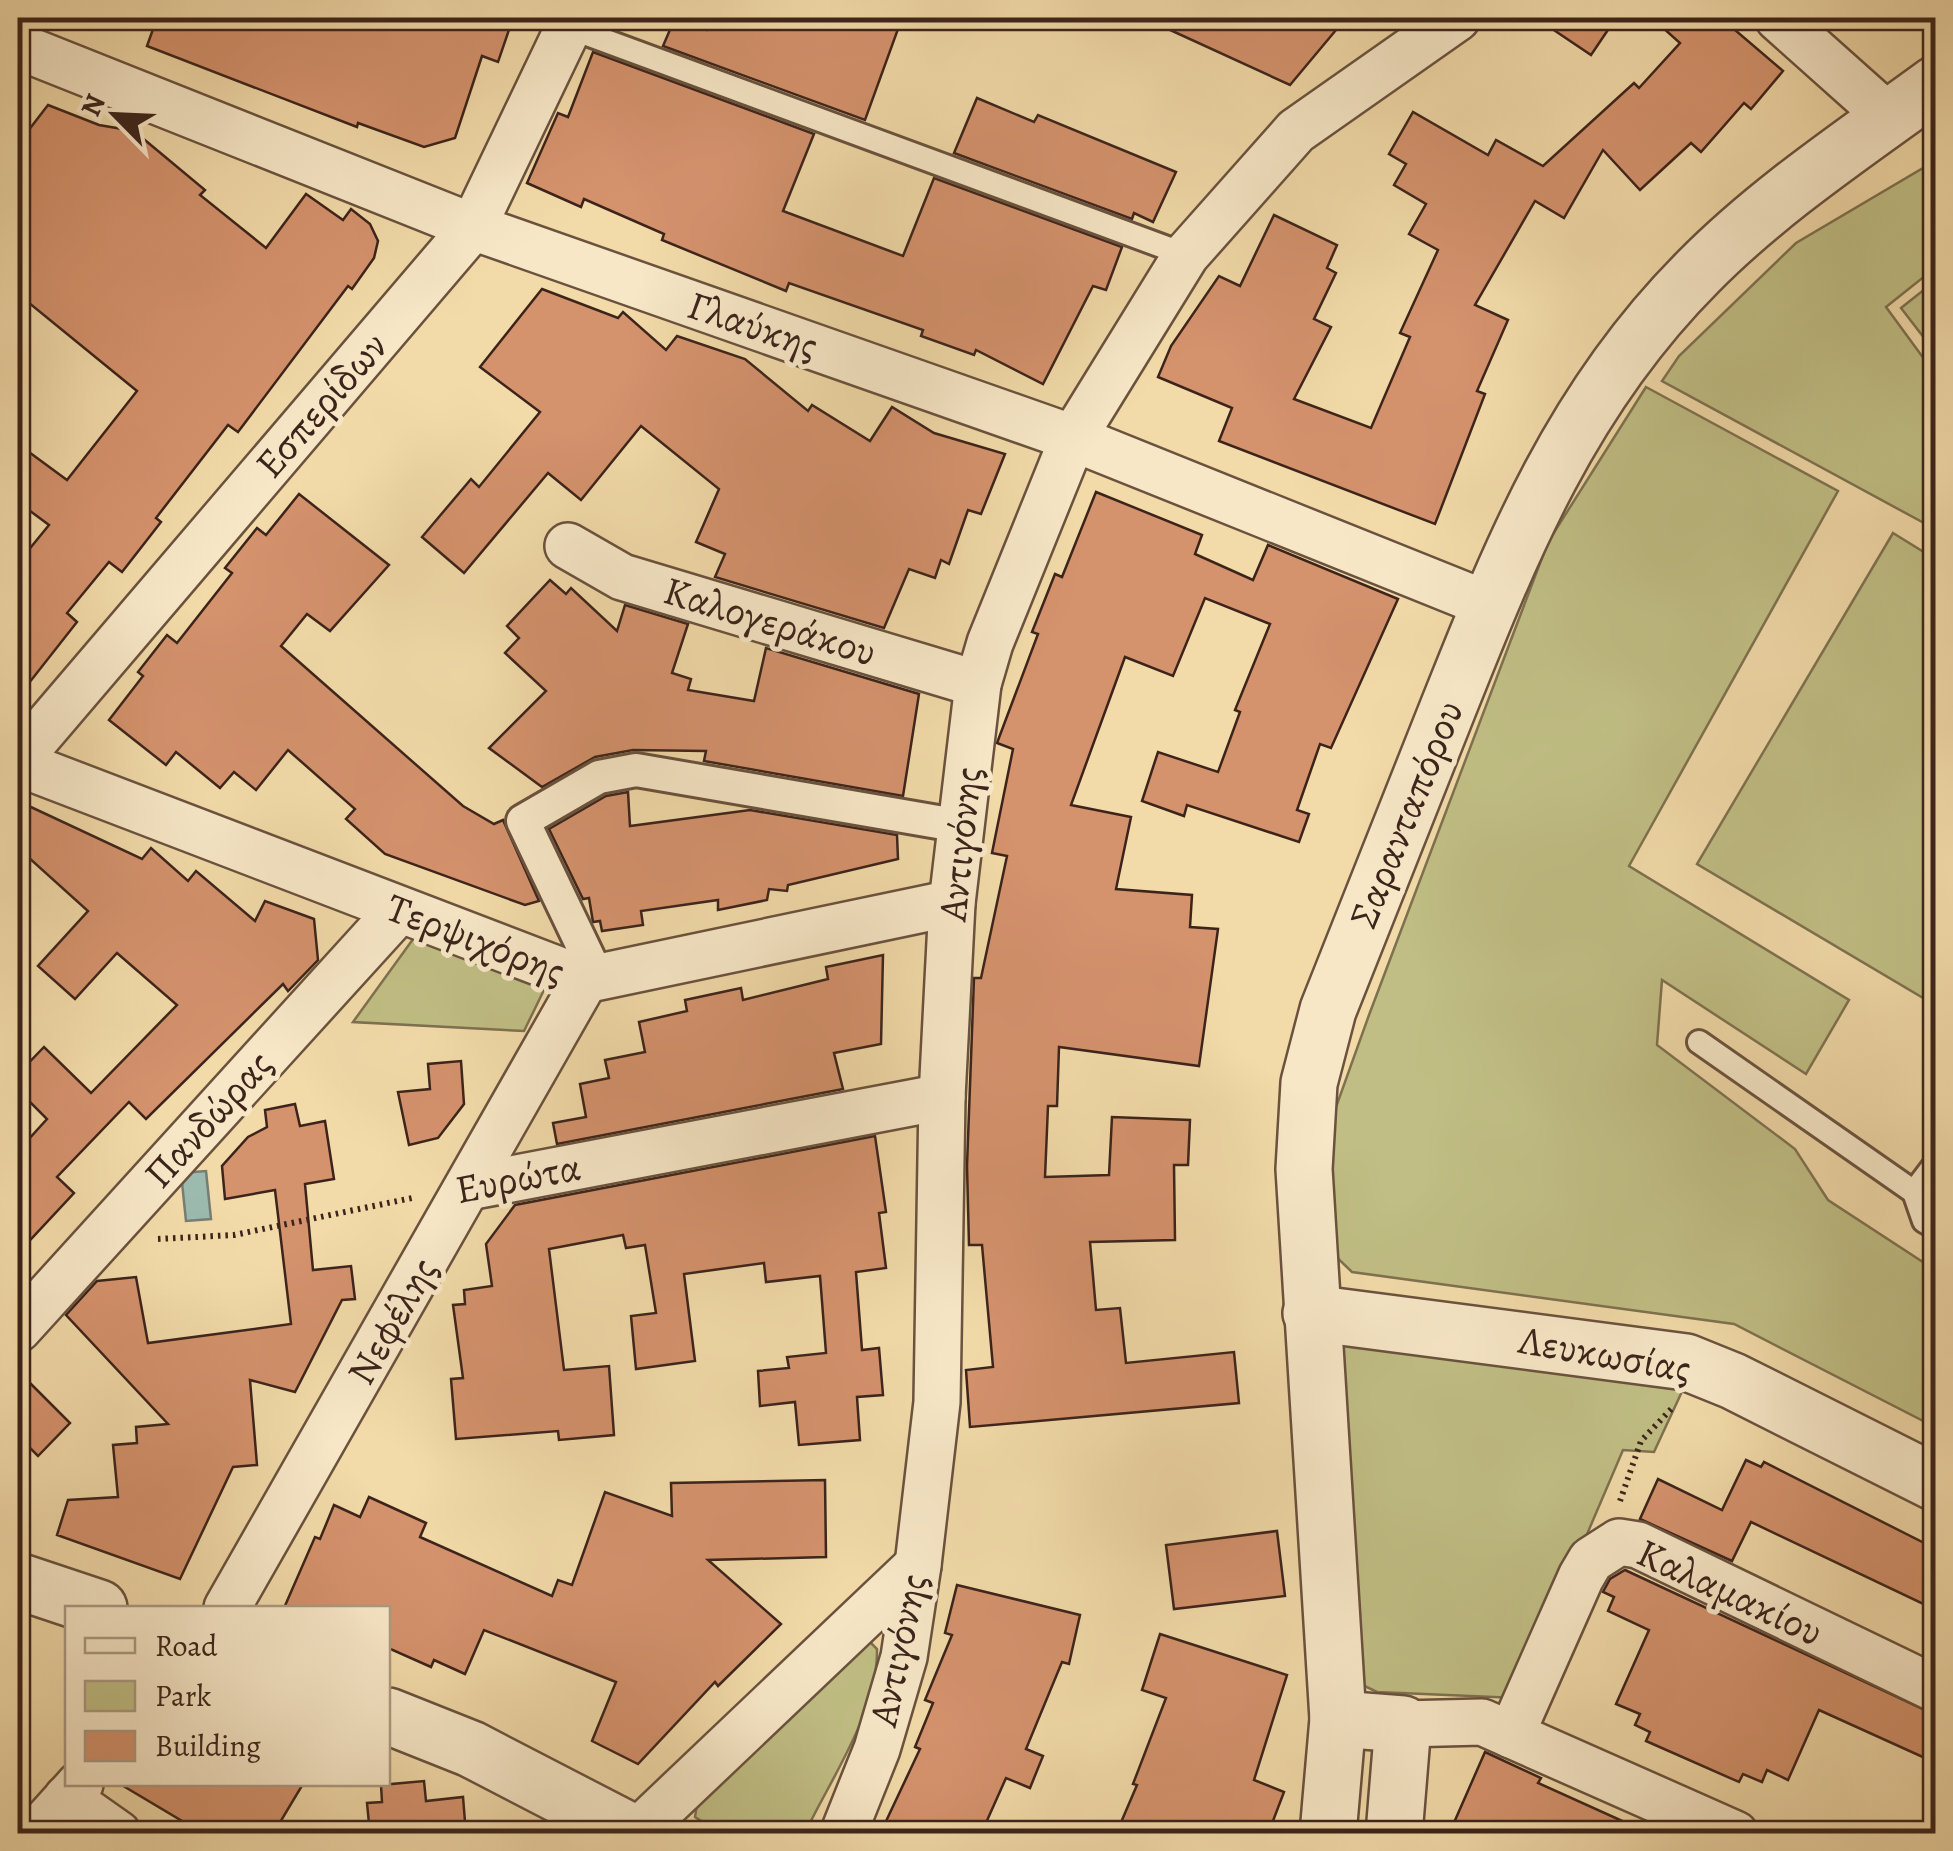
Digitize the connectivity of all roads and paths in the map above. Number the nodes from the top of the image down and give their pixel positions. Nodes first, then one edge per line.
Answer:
1 (1457, 18) edge
2 (1778, 18) edge
3 (570, 22) edge
4 (18, 46) edge
5 (1936, 84) edge
6 (1890, 118) junction
7 (474, 227) junction
8 (1186, 255) junction
9 (1073, 438) junction
10 (568, 546) dead end
11 (1489, 604) junction
12 (978, 684) junction
13 (18, 762) edge
14 (961, 826) junction
15 (952, 903) junction
16 (399, 910) junction
17 (592, 980) junction
18 (1699, 1042) dead end
19 (942, 1098) junction
20 (1936, 1163) edge
21 (468, 1187) junction
22 (1914, 1192) junction
23 (1936, 1228) edge
24 (92, 1247) junction
25 (1311, 1312) junction
26 (18, 1329) edge
27 (1710, 1372) junction
28 (1936, 1482) edge
29 (1619, 1542) junction
30 (918, 1565) junction
31 (18, 1581) edge
32 (93, 1606) edge
33 (229, 1606) edge
34 (1936, 1689) edge
35 (390, 1717) edge
36 (1338, 1719) junction
37 (1402, 1724) junction
38 (1511, 1735) junction
39 (74, 1791) edge
40 (35, 1834) edge
41 (118, 1834) edge
42 (635, 1834) edge
43 (843, 1834) edge
44 (1328, 1834) edge
45 (1394, 1834) edge
46 (1734, 1834) edge

1 - 8 street, Αντιγόνης
2 - 6 street
3 - 7 street, Εσπερίδων
3 - 8 lane
4 - 7 street, Γλαύκης
5 - 6 street, Σαρανταπόρου
6 - 11 street, Σαρανταπόρου
7 - 9 street, Γλαύκης
7 - 13 street, Εσπερίδων
8 - 9 street, Αντιγόνης
9 - 11 street, Γλαύκης
9 - 12 street, Αντιγόνης
10 - 12 street, Καλογεράκου
11 - 25 street, Σαρανταπόρου
12 - 14 street, Αντιγόνης
13 - 16 street, Τερψιχόρης
14 - 15 street, Αντιγόνης
14 - 17 street
15 - 17 street, Τερψιχόρης
15 - 19 street, Αντιγόνης
16 - 17 street, Τερψιχόρης
16 - 24 street, Πανδώρας
17 - 21 street, Νεφέλης
18 - 22 lane
19 - 21 street, Ευρώτα
19 - 30 street, Αντιγόνης
20 - 22 lane
21 - 24 path, Ευρώτα
21 - 33 street, Νεφέλης
22 - 23 lane
24 - 26 street, Πανδώρας
25 - 27 street, Λευκωσίας
25 - 36 street, Σαρανταπόρου
27 - 28 street, Λευκωσίας
27 - 29 path
29 - 34 street, Καλαμακίου
29 - 38 street, Καλαμακίου
30 - 42 street
30 - 43 street, Αντιγόνης
31 - 32 street
35 - 42 street
36 - 37 street
36 - 44 street, Σαρανταπόρου
37 - 38 street
37 - 45 street
38 - 46 street
39 - 40 street
39 - 41 street

